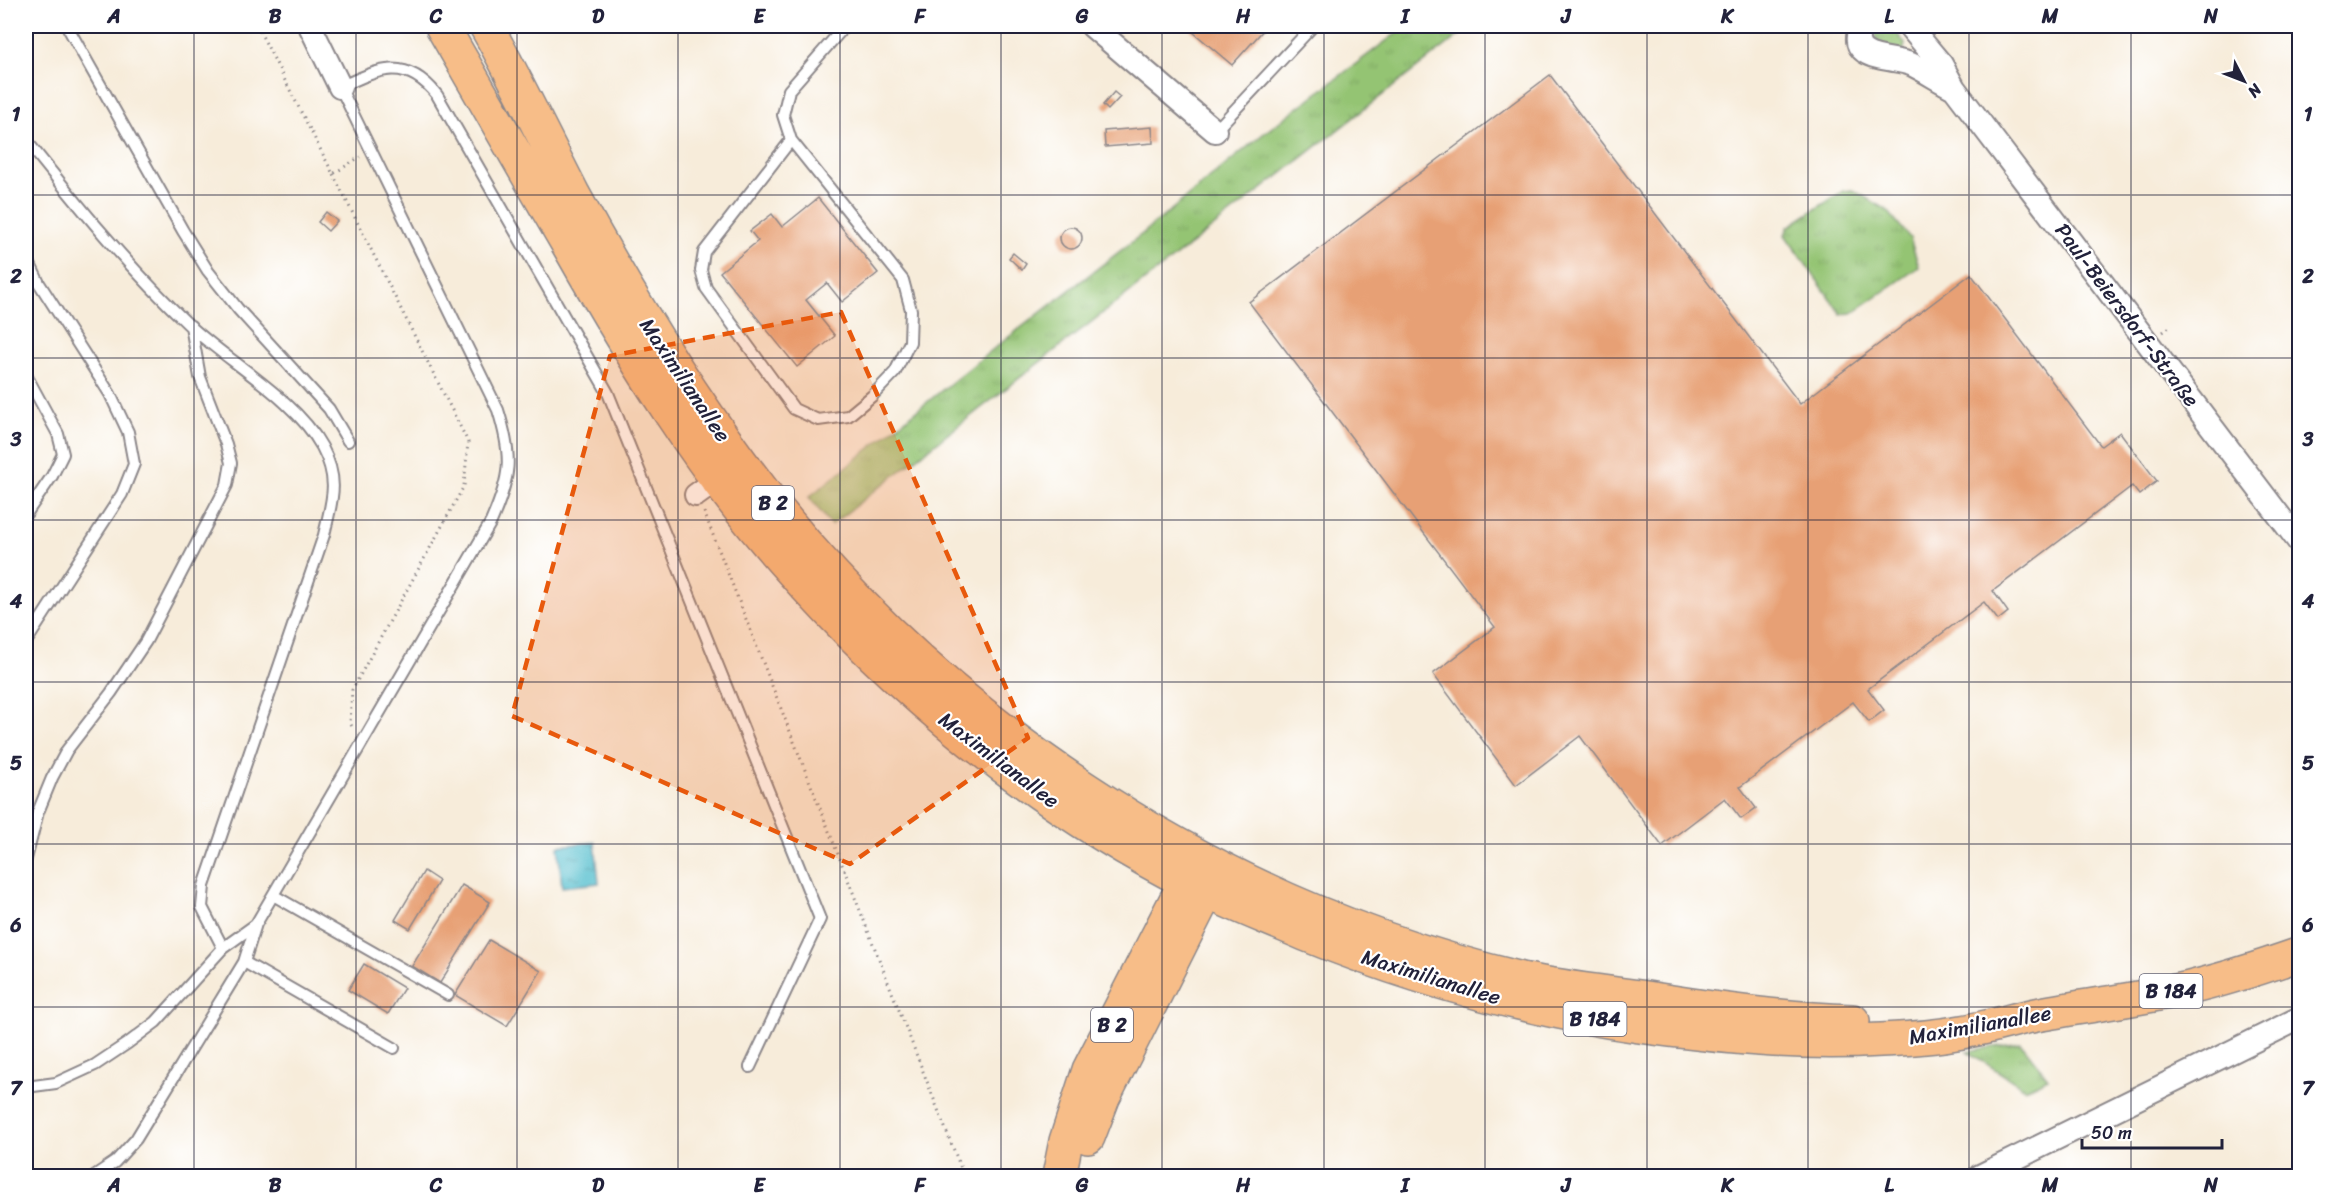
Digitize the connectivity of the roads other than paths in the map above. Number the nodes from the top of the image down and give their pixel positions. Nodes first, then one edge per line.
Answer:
1 (67, 26) edge
2 (310, 26) edge
3 (442, 26) edge
4 (486, 26) edge
5 (845, 26) edge
6 (1094, 26) edge
7 (1314, 26) edge
8 (1862, 26) edge
9 (1909, 26) edge
10 (340, 87) junction
11 (1954, 88) junction
12 (1215, 131) joint
13 (26, 140) edge
14 (791, 140) junction
15 (26, 256) edge
16 (191, 327) junction
17 (26, 375) edge
18 (348, 441) dead end
19 (26, 514) edge
20 (2300, 543) edge
21 (26, 642) edge
22 (26, 859) edge
23 (1202, 874) junction
24 (273, 895) junction
25 (256, 924) junction
26 (223, 948) junction
27 (2300, 954) edge
28 (244, 962) junction
29 (448, 995) dead end
30 (2300, 1018) edge
31 (394, 1048) dead end
32 (750, 1068) dead end
33 (26, 1087) edge
34 (94, 1176) edge
35 (1059, 1176) edge
36 (1076, 1176) edge
37 (1980, 1176) edge

1 - 18 lane
2 - 10 street
3 - 23 main road, Maximilianallee / B 2
4 - 23 main road, Maximilianallee / B 2
5 - 14 lane
6 - 12 street
7 - 12 lane
8 - 11 street, Paul-Beiersdorf-Straße
9 - 11 street, Paul-Beiersdorf-Straße
10 - 24 lane
10 - 32 lane
11 - 20 street, Paul-Beiersdorf-Straße
13 - 16 lane
14 - 14 lane
15 - 21 lane
16 - 22 lane
16 - 26 lane
17 - 19 lane
23 - 27 main road, Maximilianallee / B 184
23 - 35 main road, B 2
23 - 36 main road, B 2
24 - 25 lane
24 - 29 lane
25 - 26 lane
25 - 28 lane
26 - 33 lane
28 - 31 lane
28 - 34 lane
30 - 37 street

